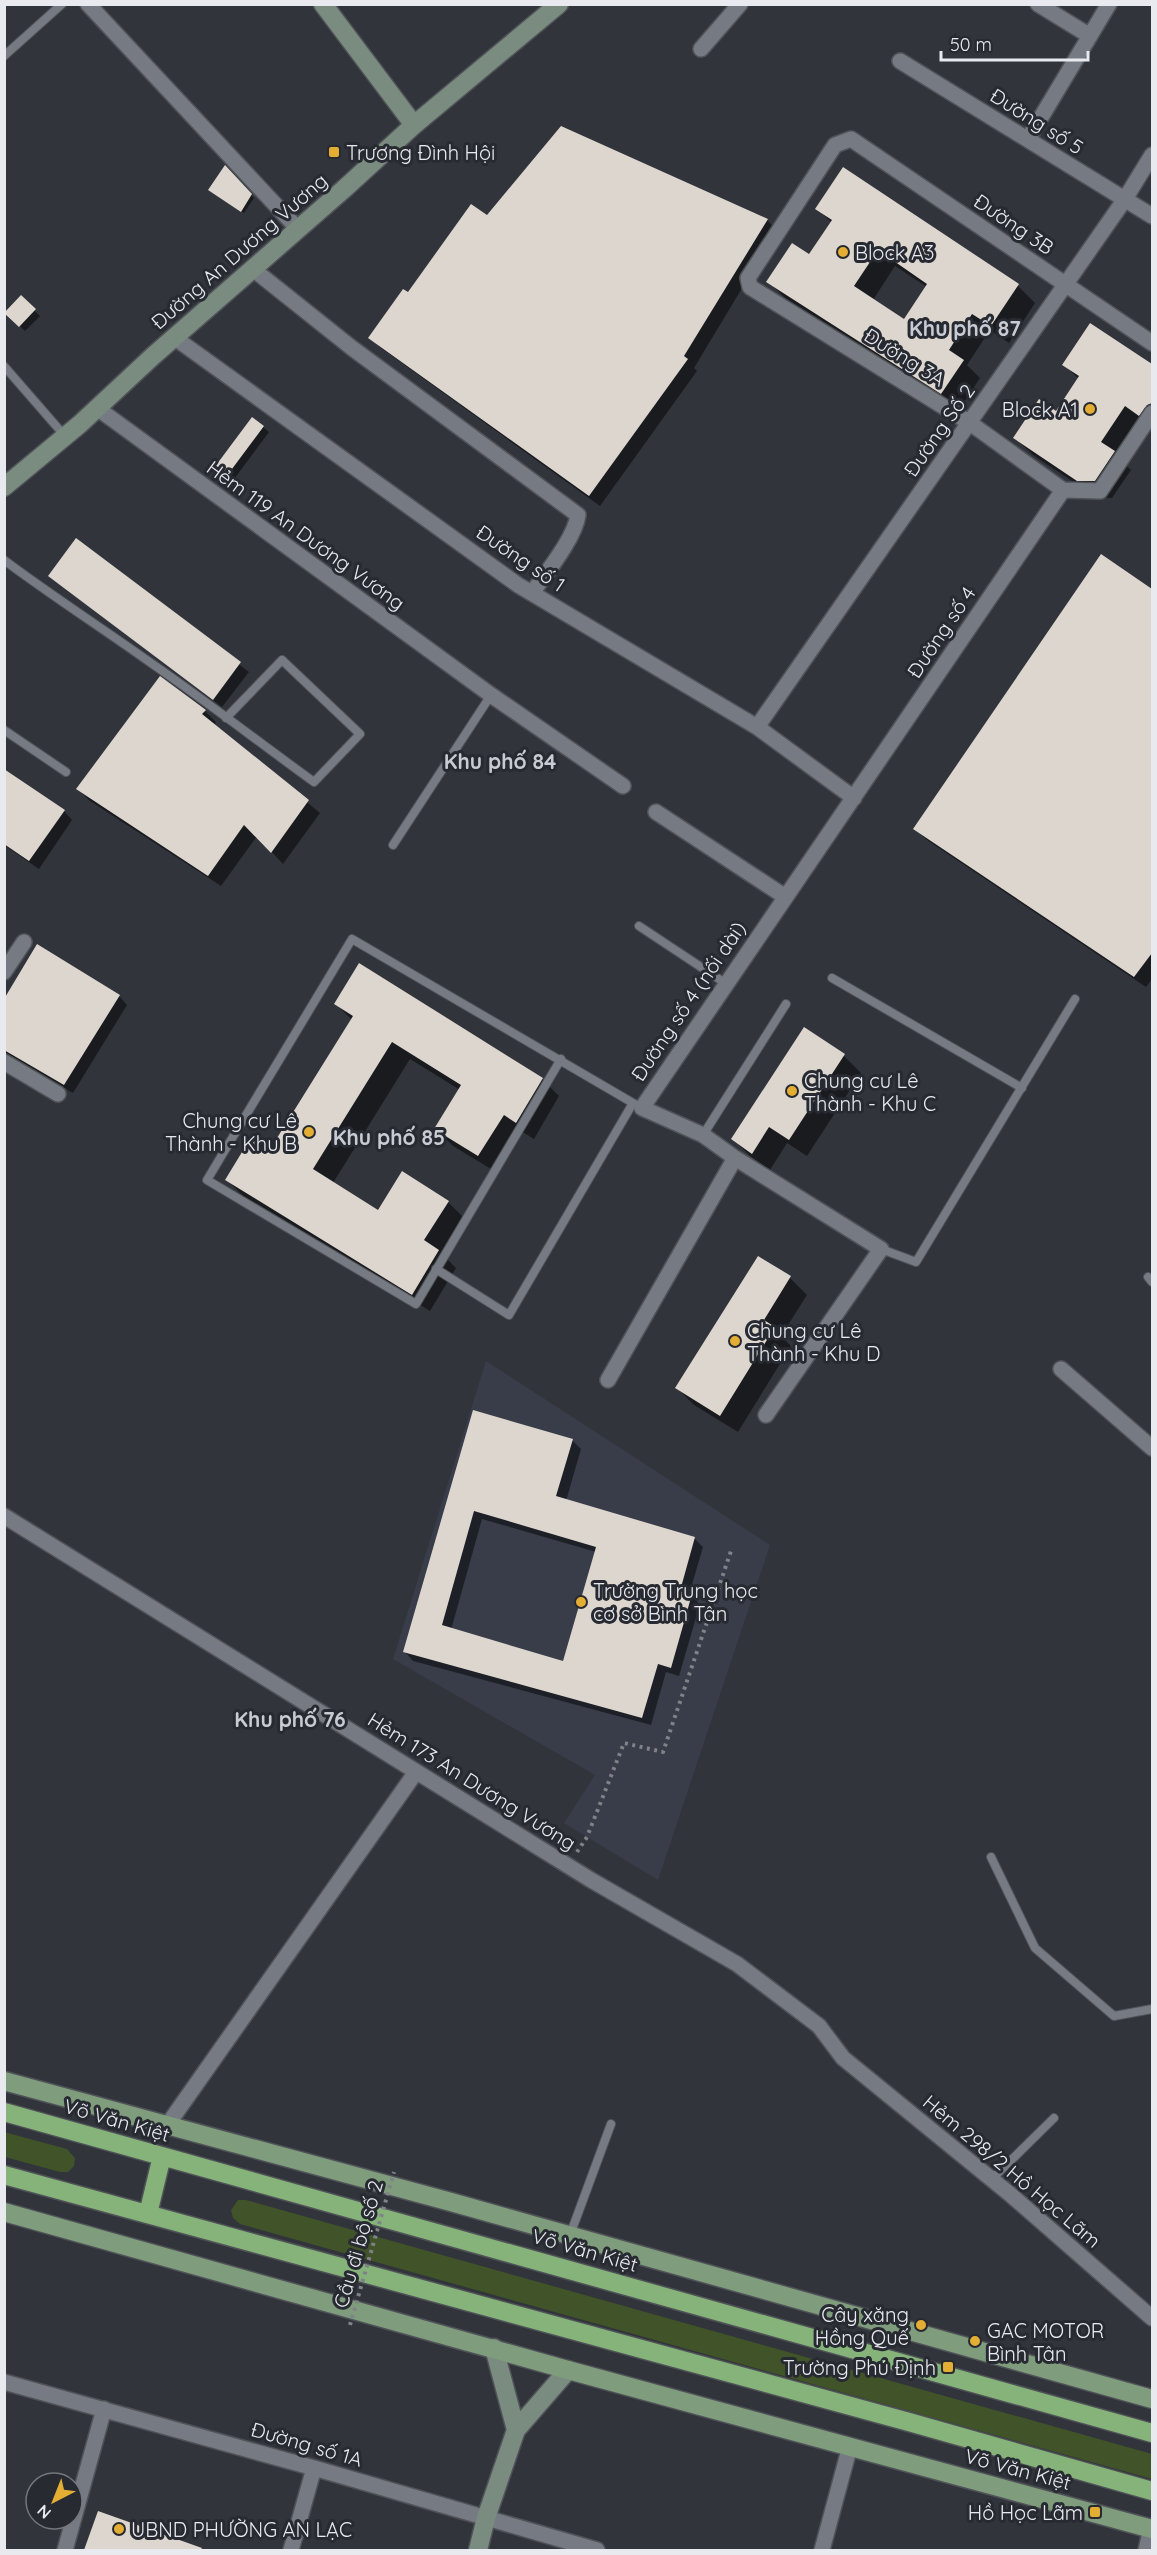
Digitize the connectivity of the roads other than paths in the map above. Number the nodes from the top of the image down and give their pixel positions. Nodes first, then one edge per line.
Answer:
1 (62, 4) edge
2 (88, 4) edge
3 (323, 4) edge
4 (559, 4) edge
5 (1038, 4) edge
6 (1109, 4) edge
7 (739, 5) edge
8 (1090, 36) junction
9 (700, 49) dead end
10 (4, 56) edge
11 (900, 61) dead end
12 (414, 125) junction
13 (1028, 139) junction
14 (1152, 155) edge
15 (1125, 199) junction
16 (1152, 216) edge
17 (297, 229) junction
18 (253, 269) junction
19 (1066, 284) junction
20 (750, 287) joint
21 (176, 338) junction
22 (1152, 343) edge
23 (4, 366) edge
24 (97, 408) junction
25 (1152, 413) edge
26 (970, 423) junction
27 (64, 435) junction
28 (4, 487) edge
29 (1063, 490) junction
30 (4, 560) edge
31 (532, 593) junction
32 (491, 695) junction
33 (226, 718) junction
34 (757, 727) junction
35 (4, 729) edge
36 (66, 772) dead end
37 (623, 786) dead end
38 (854, 798) junction
39 (656, 812) dead end
40 (393, 845) dead end
41 (784, 896) junction
42 (639, 926) dead end
43 (24, 942) dead end
44 (4, 972) edge
45 (832, 978) dead end
46 (725, 983) junction
47 (1075, 999) dead end
48 (786, 1004) dead end
49 (561, 1059) junction
50 (4, 1062) edge
51 (1022, 1088) junction
52 (58, 1094) dead end
53 (637, 1105) junction
54 (703, 1135) junction
55 (735, 1158) junction
56 (881, 1249) junction
57 (436, 1269) junction
58 (1061, 1369) dead end
59 (608, 1380) dead end
60 (766, 1415) dead end
61 (1152, 1448) edge
62 (4, 1516) edge
63 (416, 1772) junction
64 (991, 1857) dead end
65 (1152, 2009) edge
66 (843, 2058) joint
67 (4, 2081) edge
68 (4, 2112) edge
69 (1054, 2118) dead end
70 (611, 2124) dead end
71 (166, 2127) junction
72 (162, 2156) junction
73 (4, 2175) edge
74 (992, 2180) junction
75 (4, 2212) edge
76 (148, 2214) junction
77 (570, 2235) junction
78 (1152, 2318) edge
79 (494, 2348) junction
80 (568, 2370) junction
81 (4, 2382) edge
82 (1152, 2399) edge
83 (104, 2409) junction
84 (516, 2430) junction
85 (1152, 2433) edge
86 (850, 2445) junction
87 (314, 2468) junction
88 (1152, 2491) edge
89 (486, 2518) junction
90 (1151, 2529) edge
91 (65, 2550) edge
92 (291, 2550) edge
93 (478, 2550) edge
94 (597, 2550) edge
95 (822, 2550) edge
96 (1146, 2550) edge

1 - 10 lane
2 - 17 street
3 - 12 main road
4 - 12 main road, Đường An Dương Vương
5 - 8 street
6 - 8 street
7 - 9 street
8 - 13 street
11 - 13 street, Đường số 5
12 - 17 main road, Đường An Dương Vương
13 - 15 street, Đường số 5
14 - 15 street, Đường Số 2
15 - 16 street, Đường số 5
15 - 19 street, Đường Số 2
17 - 18 main road, Đường An Dương Vương
18 - 21 main road, Đường An Dương Vương
18 - 31 street
19 - 20 street, Đường 3B
19 - 22 street, Đường 3B
19 - 26 street, Đường Số 2
20 - 26 street, Đường 3A
21 - 24 main road, Đường An Dương Vương
21 - 31 street, Đường số 1
23 - 27 lane
24 - 27 main road, Đường An Dương Vương
24 - 32 street, Hẻm 119 An Dương Vương
25 - 29 street
26 - 29 street, Đường 3A
26 - 34 street, Đường Số 2
27 - 28 main road, Đường An Dương Vương
29 - 38 street, Đường số 4
30 - 33 lane
31 - 34 street, Đường số 1
32 - 37 street, Hẻm 119 An Dương Vương
32 - 40 lane
33 - 33 lane
34 - 38 street, Đường số 1
35 - 36 lane
38 - 41 street, Đường số 4 (nối dài)
39 - 41 street
41 - 46 street, Đường số 4 (nối dài)
42 - 46 lane
43 - 44 street
45 - 51 lane
46 - 53 street, Đường số 4 (nối dài)
47 - 51 lane
48 - 54 lane
49 - 53 lane
49 - 57 lane
49 - 57 lane
50 - 52 street
51 - 56 lane
53 - 54 street, Đường số 4 (nối dài)
53 - 57 lane
54 - 55 street, Đường số 4 (nối dài)
55 - 56 street, Đường số 4 (nối dài)
55 - 59 street
56 - 60 street
58 - 61 street
62 - 63 street, Hẻm 173 An Dương Vương
63 - 66 street, Hẻm 173 An Dương Vương
63 - 71 street
64 - 65 lane
66 - 74 street, Hẻm 298/2 Hồ Học Lãm
67 - 71 main road, Võ Văn Kiệt
68 - 72 highway, Võ Văn Kiệt
69 - 74 lane
70 - 77 lane
71 - 77 main road, Võ Văn Kiệt
72 - 76 highway
72 - 85 highway, Võ Văn Kiệt
73 - 76 highway, Võ Văn Kiệt
74 - 78 street, Hẻm 298/2 Hồ Học Lãm
75 - 79 main road, Võ Văn Kiệt
76 - 88 highway, Võ Văn Kiệt
77 - 82 main road, Võ Văn Kiệt
79 - 80 main road, Võ Văn Kiệt
79 - 84 main road
80 - 84 main road
80 - 86 main road, Võ Văn Kiệt
81 - 83 street, Đường số 1A
83 - 87 street, Đường số 1A
83 - 91 street
84 - 89 main road
86 - 90 main road, Võ Văn Kiệt
86 - 95 street
87 - 89 street, Đường số 1A
87 - 92 street
89 - 93 main road
89 - 94 street, Đường số 1A
90 - 96 street

